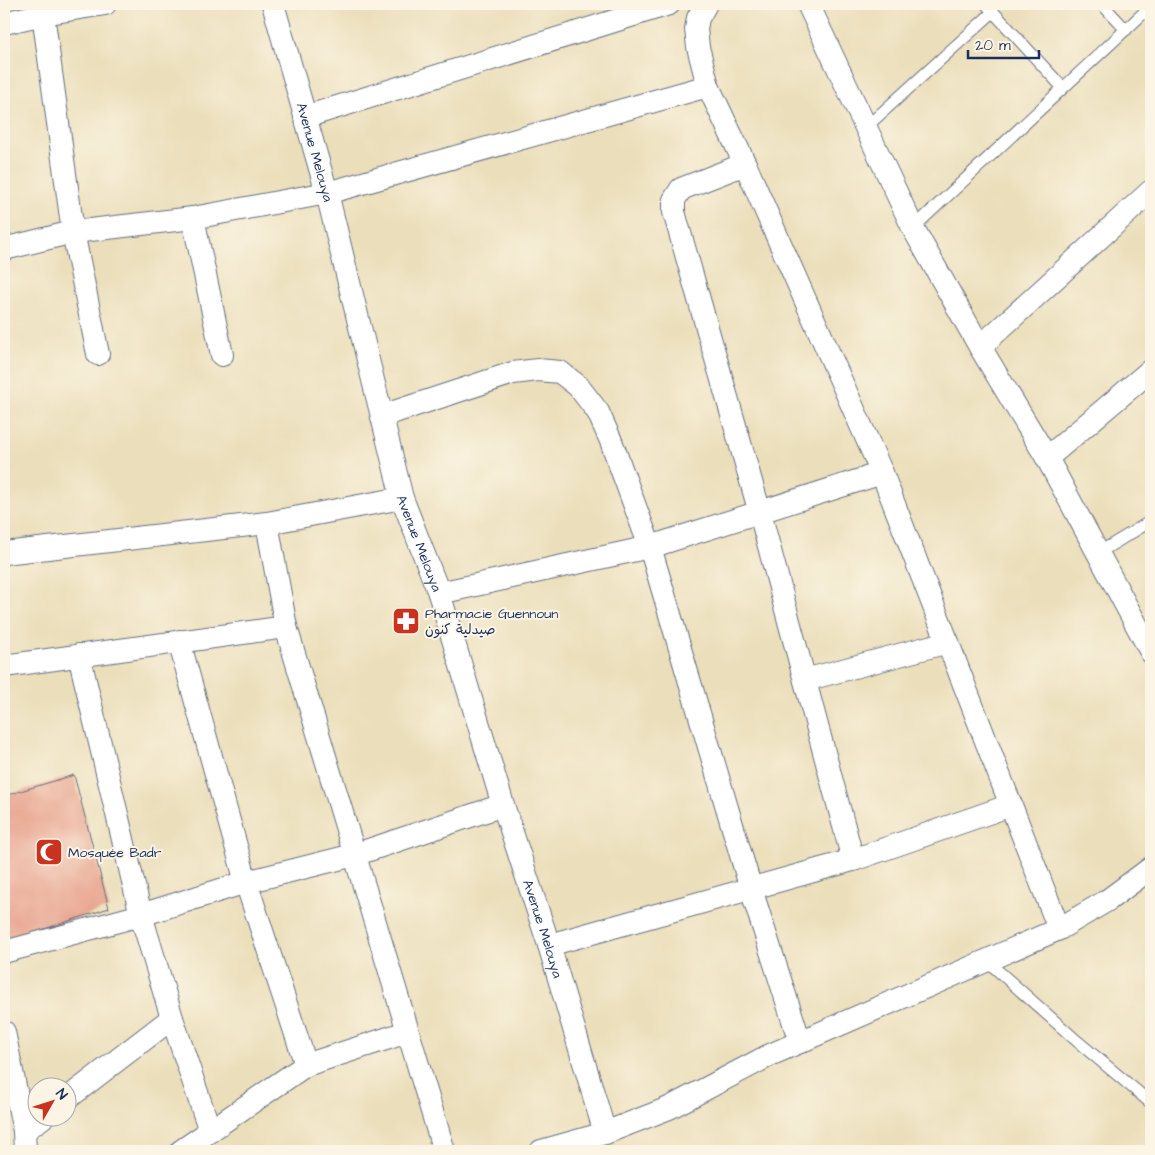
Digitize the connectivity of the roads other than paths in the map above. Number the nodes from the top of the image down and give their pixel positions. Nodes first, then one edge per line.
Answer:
1 (105, 4) edge
2 (273, 4) edge
3 (669, 4) edge
4 (706, 4) edge
5 (808, 4) edge
6 (1102, 4) edge
7 (1151, 6) edge
8 (989, 8) edge
9 (43, 14) junction
10 (4, 23) edge
11 (1126, 30) junction
12 (708, 86) junction
13 (1063, 88) junction
14 (305, 117) junction
15 (866, 128) junction
16 (745, 164) junction
17 (1151, 192) edge
18 (327, 193) junction
19 (193, 218) junction
20 (913, 228) junction
21 (73, 232) junction
22 (4, 249) edge
23 (980, 347) junction
24 (98, 354) dead end
25 (222, 355) dead end
26 (1151, 370) edge
27 (382, 416) junction
28 (1047, 458) junction
29 (882, 473) junction
30 (402, 498) junction
31 (760, 513) junction
32 (1151, 521) edge
33 (267, 523) junction
34 (650, 547) junction
35 (4, 553) edge
36 (1098, 554) junction
37 (439, 593) junction
38 (286, 627) junction
39 (179, 641) junction
40 (948, 642) junction
41 (1151, 652) edge
42 (79, 655) junction
43 (4, 666) edge
44 (805, 680) junction
45 (503, 805) junction
46 (1011, 805) junction
47 (354, 855) junction
48 (853, 860) junction
49 (1151, 868) edge
50 (246, 882) junction
51 (750, 889) junction
52 (141, 915) junction
53 (1058, 928) junction
54 (549, 945) junction
55 (4, 952) edge
56 (987, 961) junction
57 (172, 1018) junction
58 (4, 1032) edge
59 (407, 1032) junction
60 (800, 1042) junction
61 (306, 1065) junction
62 (78, 1090) edge
63 (1151, 1103) edge
64 (34, 1128) edge
65 (210, 1131) junction
66 (605, 1133) junction
67 (24, 1141) edge
68 (181, 1151) edge
69 (444, 1151) edge
70 (541, 1151) edge

1 - 9 street
2 - 14 street, Avenue Melouya
3 - 14 street
4 - 12 street
5 - 15 street
6 - 11 lane
7 - 11 lane
8 - 13 lane
8 - 15 lane
9 - 10 street
9 - 21 street
11 - 13 lane
12 - 16 street
12 - 18 street
13 - 20 lane
14 - 18 street, Avenue Melouya
15 - 20 street
16 - 29 street
16 - 31 street
17 - 23 street
18 - 19 street
18 - 27 street, Avenue Melouya
19 - 21 street
19 - 25 street
20 - 23 street
21 - 22 street
21 - 24 street
23 - 28 street
26 - 28 street
27 - 30 street, Avenue Melouya
27 - 34 street
28 - 36 street
29 - 31 street
29 - 40 street
30 - 33 street
30 - 37 street, Avenue Melouya
31 - 34 street
31 - 44 street
32 - 36 lane
33 - 35 street
33 - 38 street
34 - 37 street
34 - 51 street
36 - 41 street
37 - 45 street, Avenue Melouya
38 - 39 street
38 - 47 street
39 - 42 street
39 - 50 street
40 - 44 street
40 - 46 street
42 - 43 street
42 - 52 street
44 - 48 street
45 - 47 street
45 - 54 street, Avenue Melouya
46 - 48 street
46 - 53 street
47 - 50 street
47 - 59 street
48 - 51 street
49 - 53 street
50 - 52 street
50 - 61 street
51 - 54 street
51 - 60 street
52 - 55 street
52 - 57 street
53 - 56 street
54 - 66 street, Avenue Melouya
56 - 60 street
56 - 63 lane
57 - 62 street
57 - 65 street
58 - 67 street
59 - 61 street
59 - 69 street
60 - 66 street
61 - 65 street
64 - 67 street
65 - 68 street
66 - 70 street

